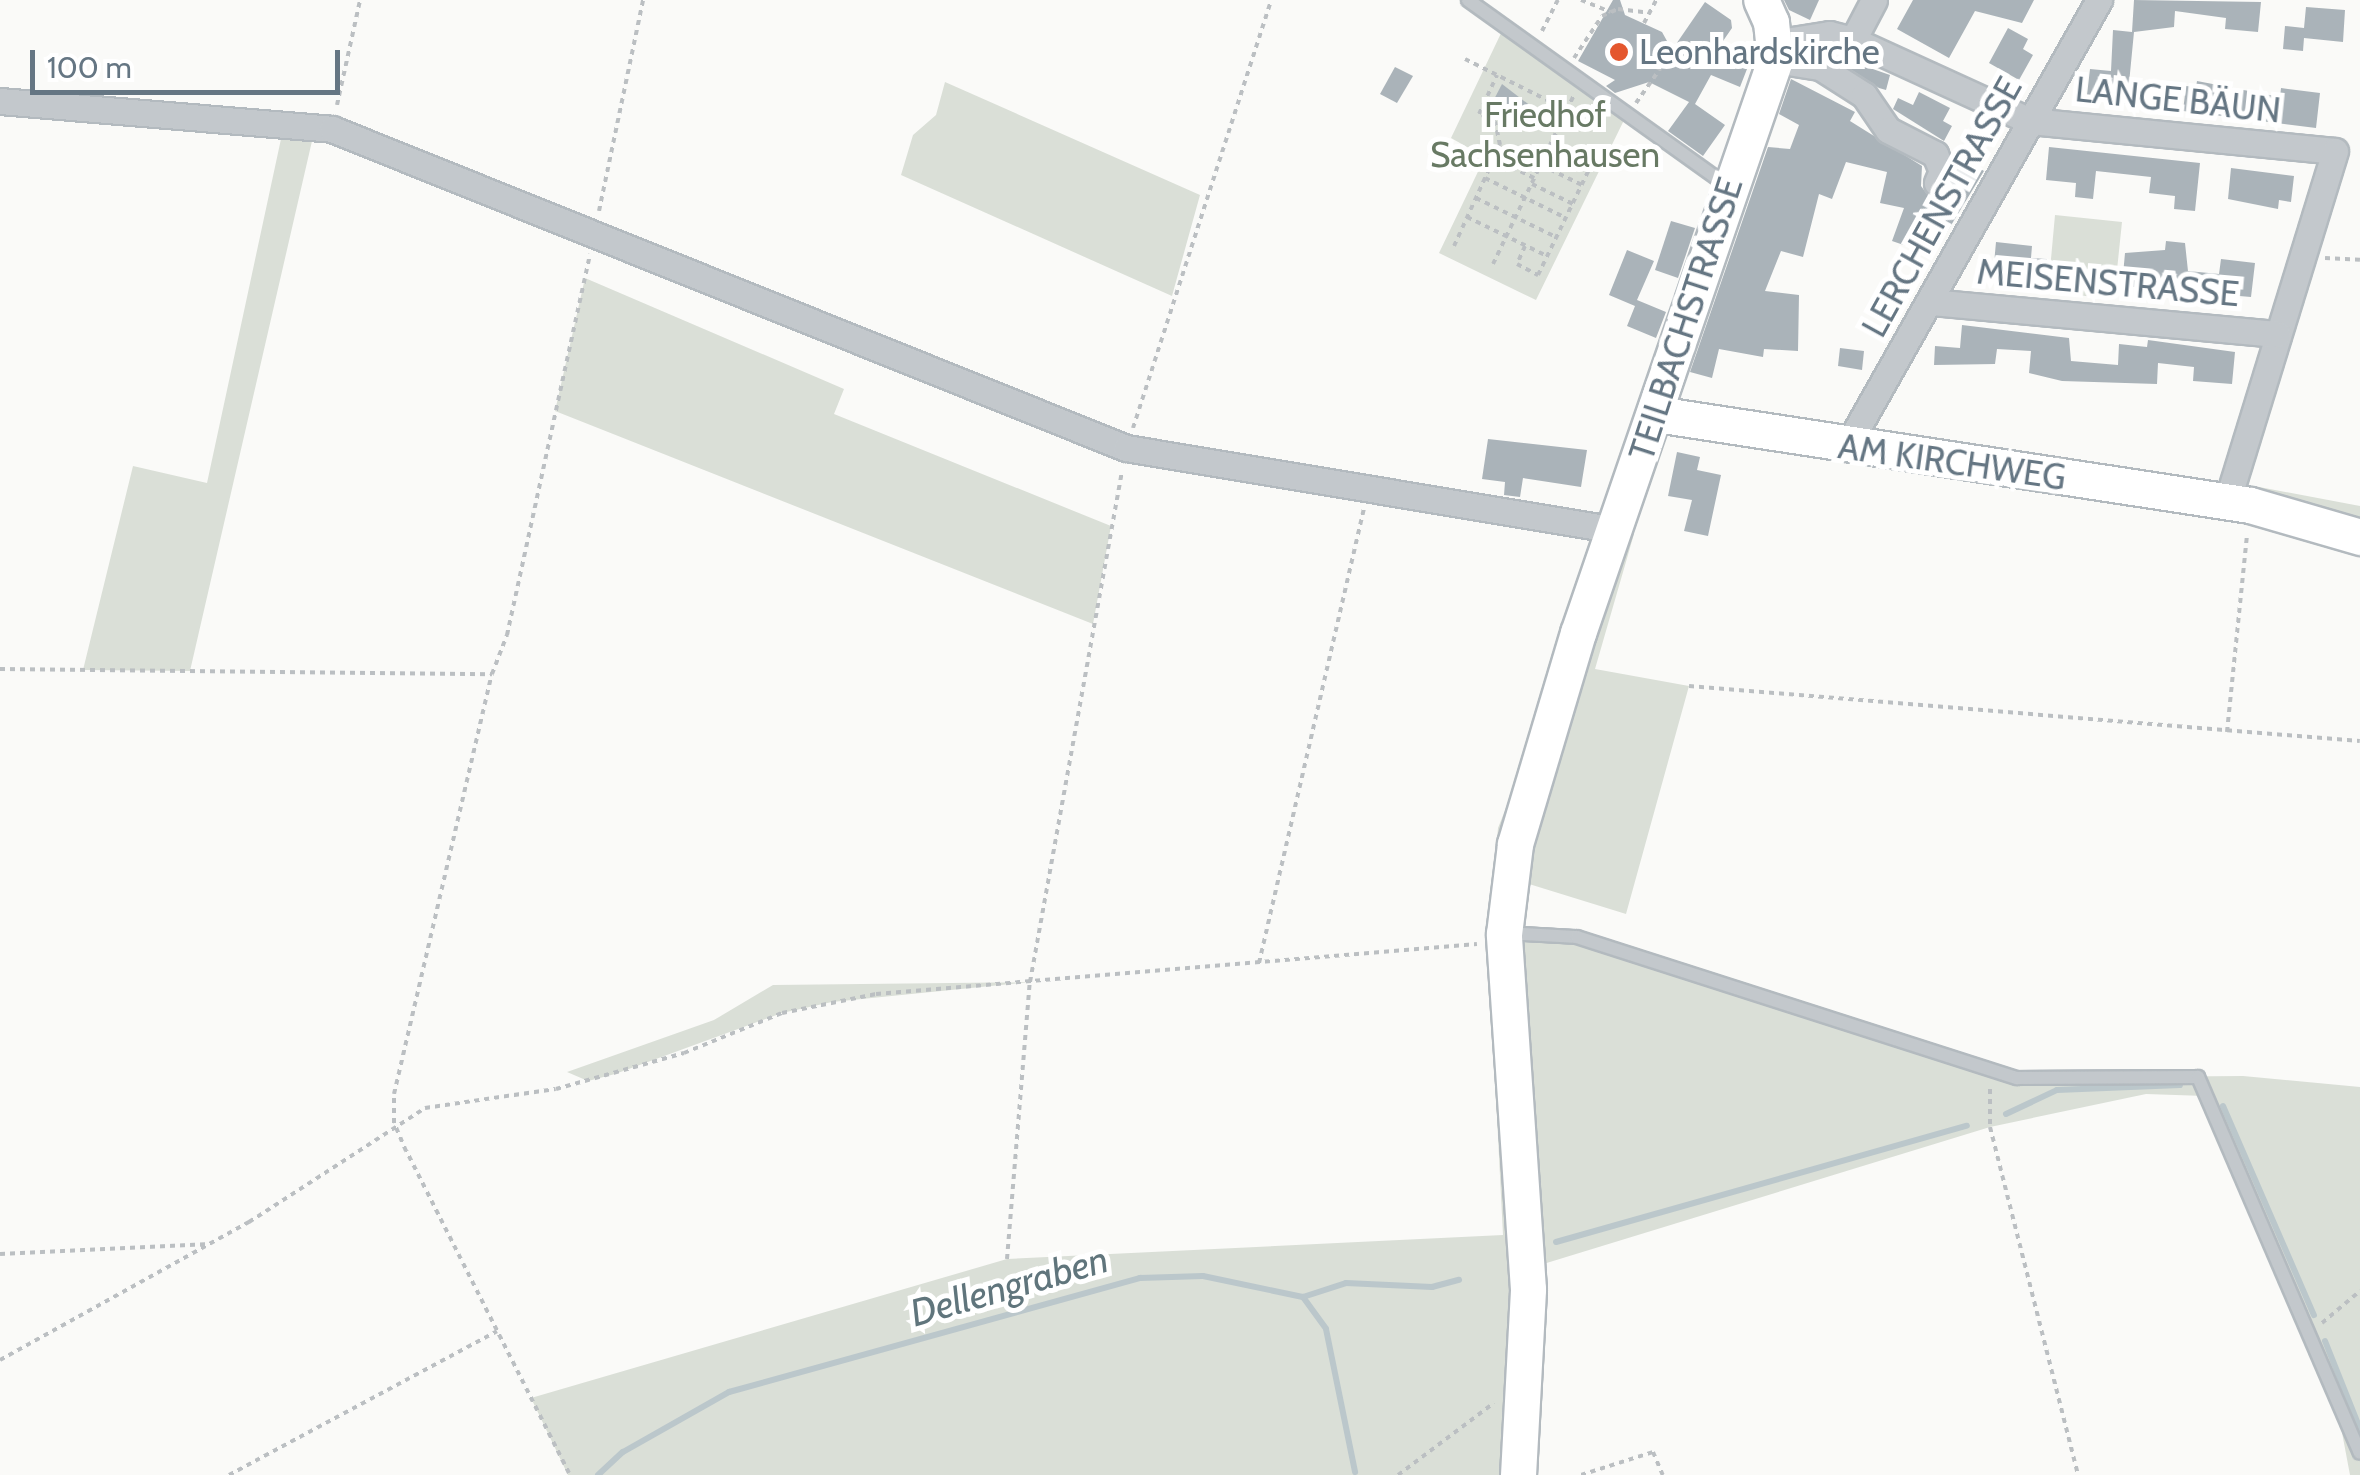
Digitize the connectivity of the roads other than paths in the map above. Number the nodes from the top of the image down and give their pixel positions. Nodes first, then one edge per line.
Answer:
1 (1468, 0) edge
2 (1761, 0) edge
3 (1874, 0) edge
4 (2099, 0) edge
5 (1852, 40) junction
6 (1774, 51) junction
7 (0, 101) edge
8 (2030, 121) junction
9 (1937, 183) dead end
10 (1728, 186) junction
11 (1931, 302) junction
12 (2278, 334) junction
13 (1656, 414) junction
14 (1846, 448) junction
15 (2238, 503) junction
16 (1617, 530) junction
17 (2360, 537) edge
18 (1504, 934) junction
19 (2360, 1452) edge
20 (1518, 1475) edge

1 - 10 lane
2 - 6 street
3 - 5 street
4 - 8 street, LERCHENSTRASSE
5 - 6 street
5 - 8 street, LANGE BÄUN
6 - 9 street
6 - 10 street, TEILBACHSTRASSE
7 - 16 street
8 - 11 street, LERCHENSTRASSE
8 - 12 street, LANGE BÄUN
10 - 13 street, TEILBACHSTRASSE
11 - 12 street, MEISENSTRASSE
11 - 14 street, LERCHENSTRASSE
12 - 15 street
13 - 14 street, AM KIRCHWEG
13 - 16 street, TEILBACHSTRASSE
14 - 15 street, AM KIRCHWEG
15 - 17 street, AM KIRCHWEG
16 - 18 street, TEILBACHSTRASSE
18 - 19 lane
18 - 20 street, TEILBACHSTRASSE

